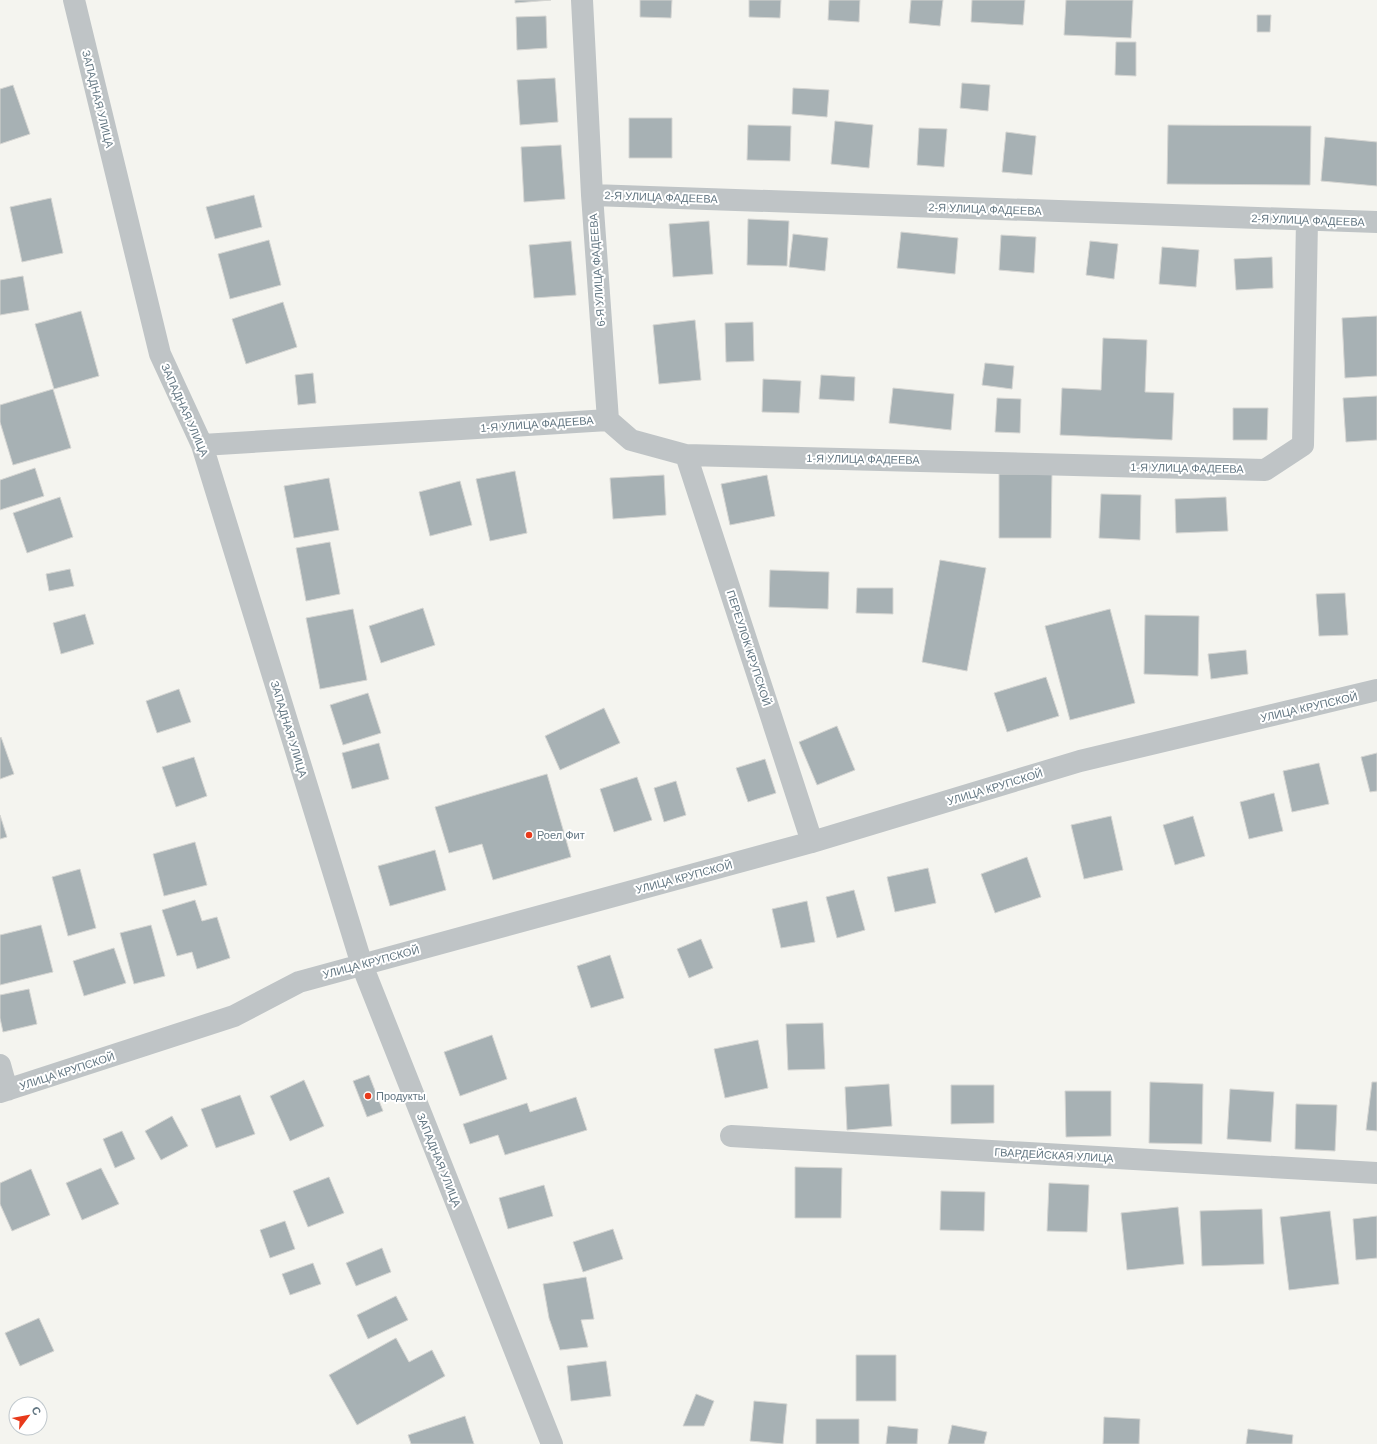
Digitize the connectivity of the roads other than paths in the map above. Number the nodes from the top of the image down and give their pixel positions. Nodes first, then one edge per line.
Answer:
1 (74, 0) edge
2 (582, 0) edge
3 (592, 195) junction
4 (1307, 220) junction
5 (1377, 222) edge
6 (608, 420) junction
7 (202, 445) junction
8 (686, 455) junction
9 (1377, 690) edge
10 (812, 842) junction
11 (362, 965) junction
12 (0, 1065) edge
13 (3, 1091) edge
14 (731, 1136) dead end
15 (1377, 1174) edge
16 (552, 1444) edge

1 - 7 street, ЗАПАДНАЯ УЛИЦА
2 - 3 street, 6-Я УЛИЦА ФАДЕЕВА
3 - 4 street, 2-Я УЛИЦА ФАДЕЕВА
3 - 6 street, 6-Я УЛИЦА ФАДЕЕВА
4 - 5 street, 2-Я УЛИЦА ФАДЕЕВА
4 - 8 street, 1-Я УЛИЦА ФАДЕЕВА
6 - 7 street, 1-Я УЛИЦА ФАДЕЕВА
6 - 8 street, 1-Я УЛИЦА ФАДЕЕВА
7 - 11 street, ЗАПАДНАЯ УЛИЦА
8 - 10 street, ПЕРЕУЛОК КРУПСКОЙ
9 - 10 street, УЛИЦА КРУПСКОЙ
10 - 11 street, УЛИЦА КРУПСКОЙ
11 - 13 street, УЛИЦА КРУПСКОЙ
11 - 16 street, ЗАПАДНАЯ УЛИЦА
12 - 13 street
14 - 15 street, ГВАРДЕЙСКАЯ УЛИЦА

